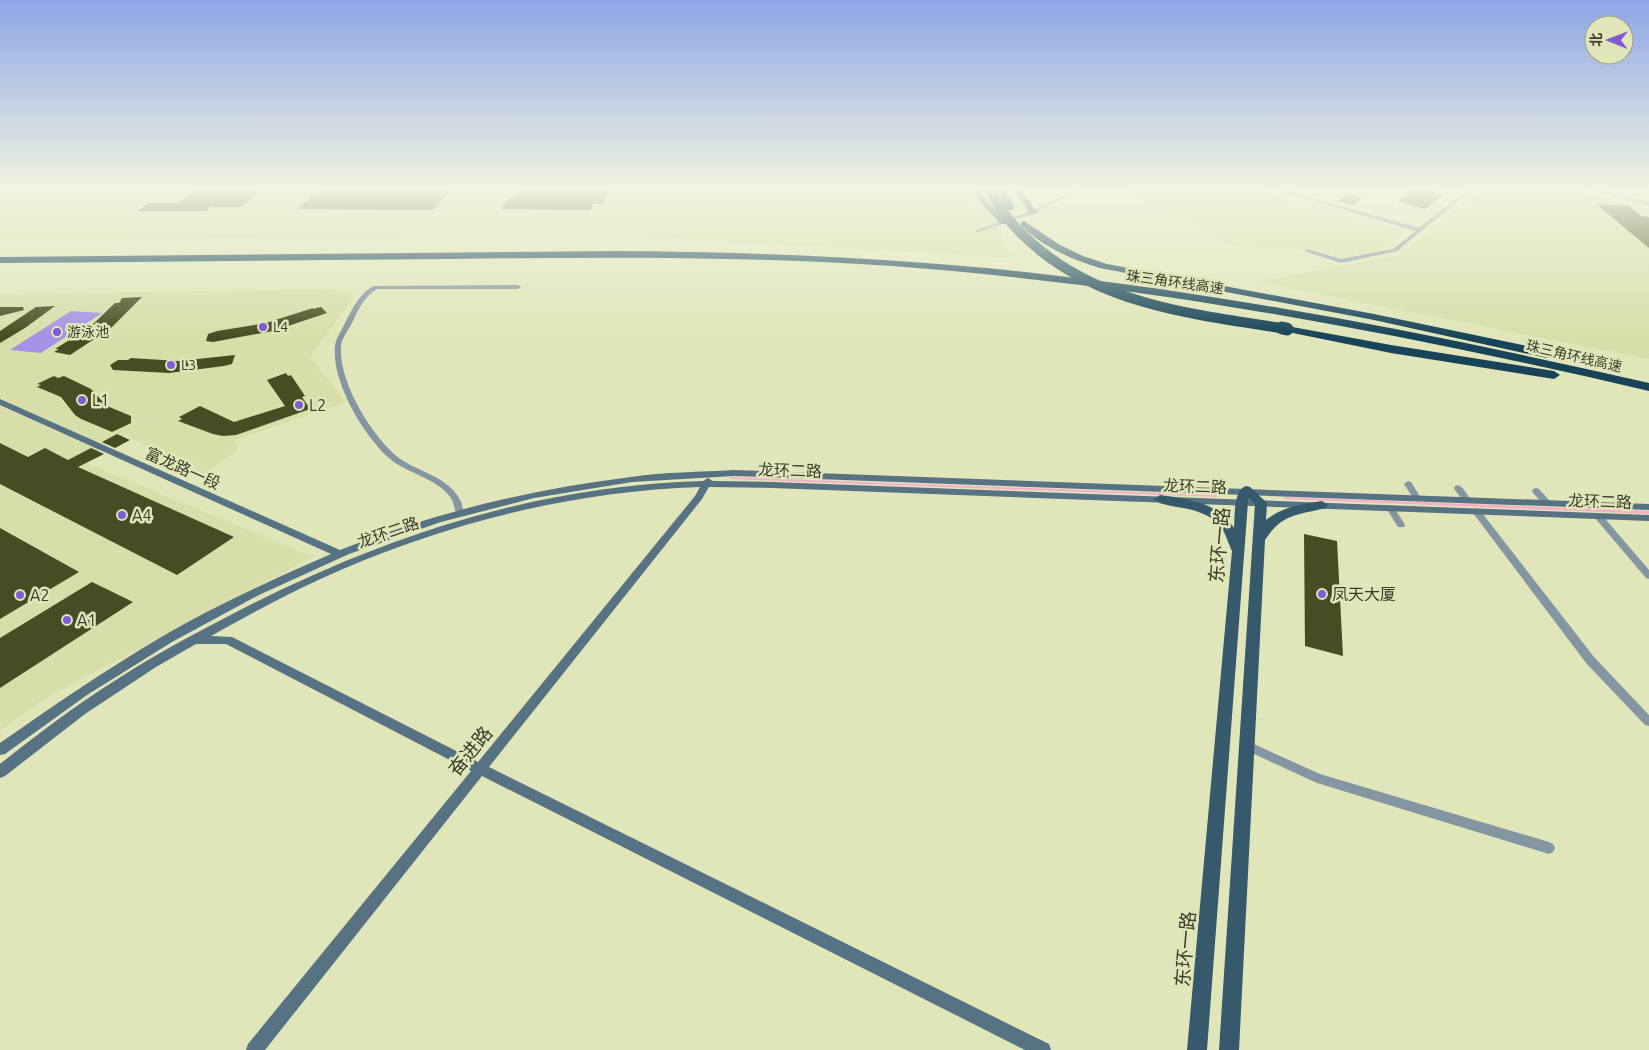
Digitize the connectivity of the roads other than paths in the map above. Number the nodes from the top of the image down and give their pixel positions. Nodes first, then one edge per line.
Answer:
1 (1030, 239) edge
2 (1042, 239) edge
3 (1409, 239) edge
4 (1307, 251) dead end
5 (0, 253) edge
6 (0, 260) edge
7 (518, 287) dead end
8 (1614, 370) junction
9 (1649, 378) edge
10 (1649, 387) edge
11 (1649, 391) edge
12 (0, 402) edge
13 (708, 479) junction
14 (1408, 484) dead end
15 (1458, 488) dead end
16 (1536, 491) dead end
17 (1244, 496) junction
18 (1417, 498) junction
19 (1160, 499) junction
20 (1466, 499) junction
21 (1546, 502) junction
22 (1261, 503) junction
23 (1322, 505) junction
24 (1649, 506) edge
25 (1390, 508) junction
26 (460, 512) junction
27 (1476, 512) junction
28 (1598, 516) junction
29 (1649, 518) edge
30 (1400, 525) dead end
31 (1259, 541) junction
32 (338, 554) junction
33 (1238, 555) junction
34 (354, 560) junction
35 (1649, 576) edge
36 (232, 620) junction
37 (228, 640) junction
38 (189, 642) junction
39 (1649, 722) edge
40 (1248, 746) junction
41 (0, 750) edge
42 (480, 769) junction
43 (0, 772) edge
44 (1549, 848) dead end
45 (254, 1050) edge
46 (1044, 1050) edge
47 (1197, 1050) edge
48 (1229, 1050) edge

1 - 11 highway, bridge
2 - 8 highway
3 - 4 street
5 - 8 highway, 珠三角环线高速
6 - 10 highway, 珠三角环线高速
7 - 26 street
8 - 9 highway, 珠三角环线高速
12 - 32 main road, 富龙路一段
13 - 17 main road, 龙环二路
13 - 19 main road, 龙环二路
13 - 26 main road, 龙环二路
13 - 34 main road, 龙环二路
13 - 42 main road, 奋进路
14 - 18 street
15 - 20 street
16 - 21 street
17 - 18 main road, 龙环二路
17 - 19 main road, 龙环二路
17 - 22 main road, 东环一路
17 - 33 main road, 东环一路
18 - 20 main road, 龙环二路
19 - 33 main road
20 - 21 main road, 龙环二路
21 - 24 main road, 龙环二路
22 - 23 main road, 龙环二路
22 - 31 main road
23 - 25 main road, 龙环二路
23 - 31 main road
25 - 27 main road, 龙环二路
25 - 30 street
26 - 32 main road, 龙环二路
27 - 28 main road, 龙环二路
27 - 39 street
28 - 29 main road, 龙环二路
28 - 35 street
31 - 40 main road
32 - 34 main road, 富龙路一段
32 - 41 main road, 龙环二路
33 - 47 main road, 东环一路
34 - 36 main road, 龙环二路
36 - 37 main road
36 - 38 main road, 龙环二路
37 - 38 main road
37 - 42 main road
38 - 43 main road, 龙环二路
40 - 44 street
40 - 48 main road
42 - 45 main road, 奋进路
42 - 46 main road

